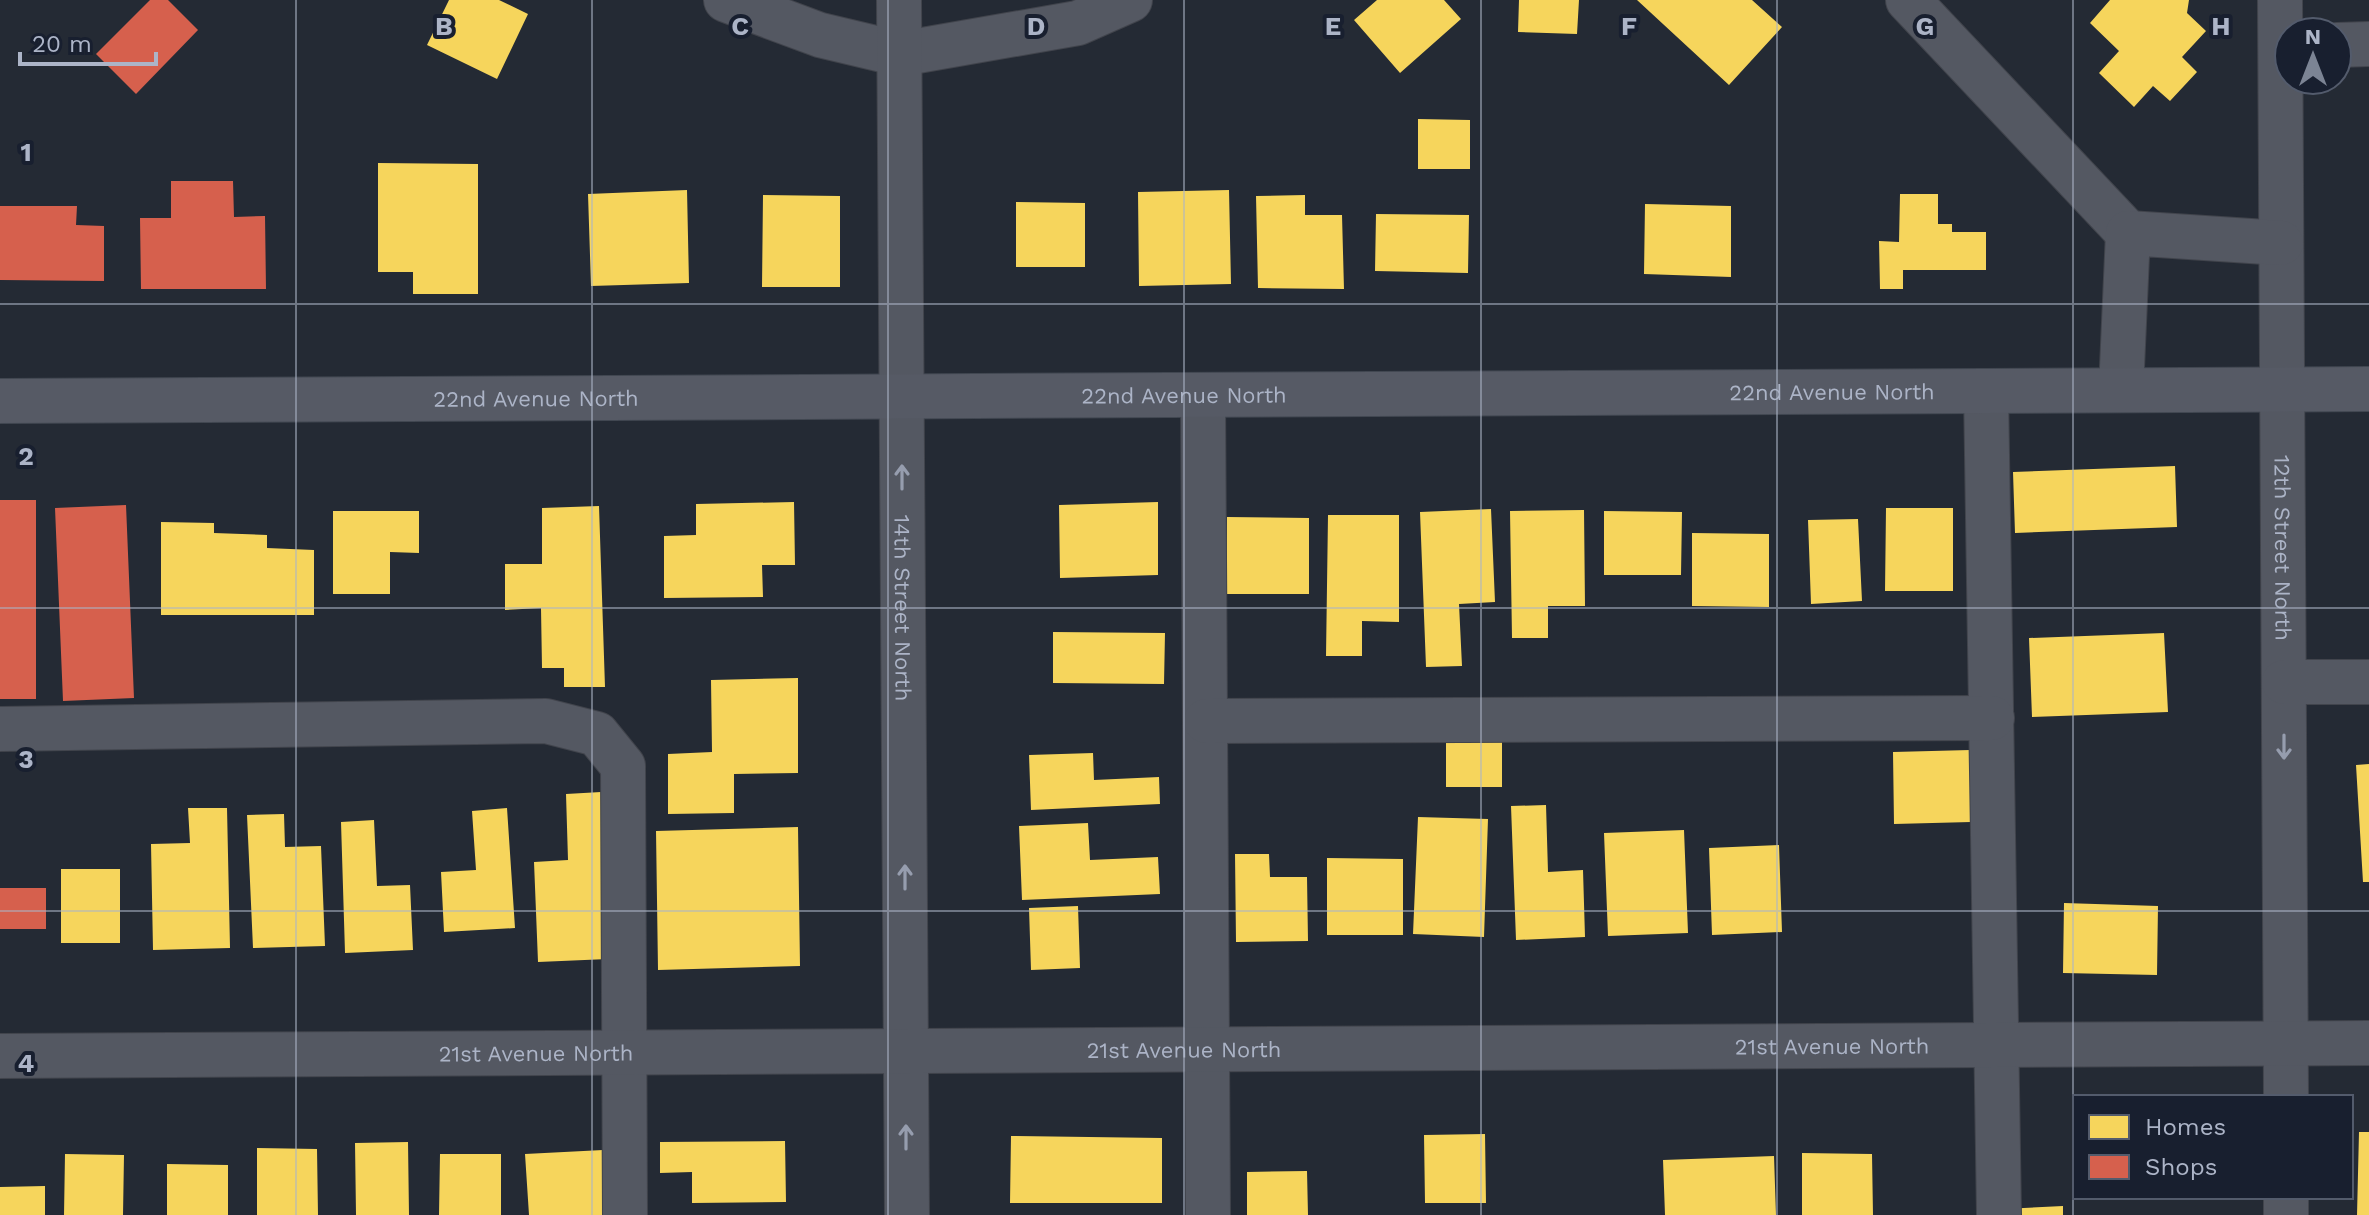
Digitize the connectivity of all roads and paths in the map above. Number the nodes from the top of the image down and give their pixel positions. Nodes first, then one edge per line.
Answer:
1 (726, 0) edge
2 (899, 0) edge
3 (1130, 0) edge
4 (1908, 0) edge
5 (900, 54) junction
6 (2283, 96) edge
7 (2128, 233) junction
8 (2281, 243) junction
9 (2282, 389) junction
10 (2369, 389) edge
11 (2121, 390) junction
12 (1986, 391) junction
13 (1203, 395) junction
14 (902, 397) junction
15 (0, 401) edge
16 (2284, 682) junction
17 (2369, 682) edge
18 (1992, 718) junction
19 (1206, 721) junction
20 (0, 729) edge
21 (2369, 1043) edge
22 (2285, 1044) junction
23 (1998, 1045) junction
24 (1208, 1050) junction
25 (906, 1051) junction
26 (623, 1053) junction
27 (0, 1056) edge
28 (2286, 1095) edge
29 (625, 1215) edge
30 (907, 1215) edge
31 (1208, 1215) edge
32 (1999, 1215) edge

1 - 5 street
2 - 5 street, 14th Street North
3 - 5 street
4 - 7 street
5 - 14 street, 14th Street North
6 - 8 street, 12th Street North
7 - 8 street
7 - 11 street
8 - 9 street, 12th Street North
9 - 10 main road, 22nd Avenue North
9 - 11 main road, 22nd Avenue North
9 - 16 street, 12th Street North
11 - 12 main road, 22nd Avenue North
12 - 13 main road, 22nd Avenue North
12 - 18 street
13 - 14 main road, 22nd Avenue North
13 - 19 street
14 - 15 main road, 22nd Avenue North
25 -> 14 street, 14th Street North
16 - 17 street
16 -> 22 street, 12th Street North
18 - 19 street
18 - 23 street
19 - 24 street
20 - 26 street
21 - 22 street, 21st Avenue North
22 - 23 street, 21st Avenue North
22 - 28 street, 12th Street North
23 - 24 street, 21st Avenue North
23 - 32 street
24 - 25 street, 21st Avenue North
24 - 31 street
25 - 26 street, 21st Avenue North
30 -> 25 street, 14th Street North
26 - 27 street, 21st Avenue North
26 - 29 street

